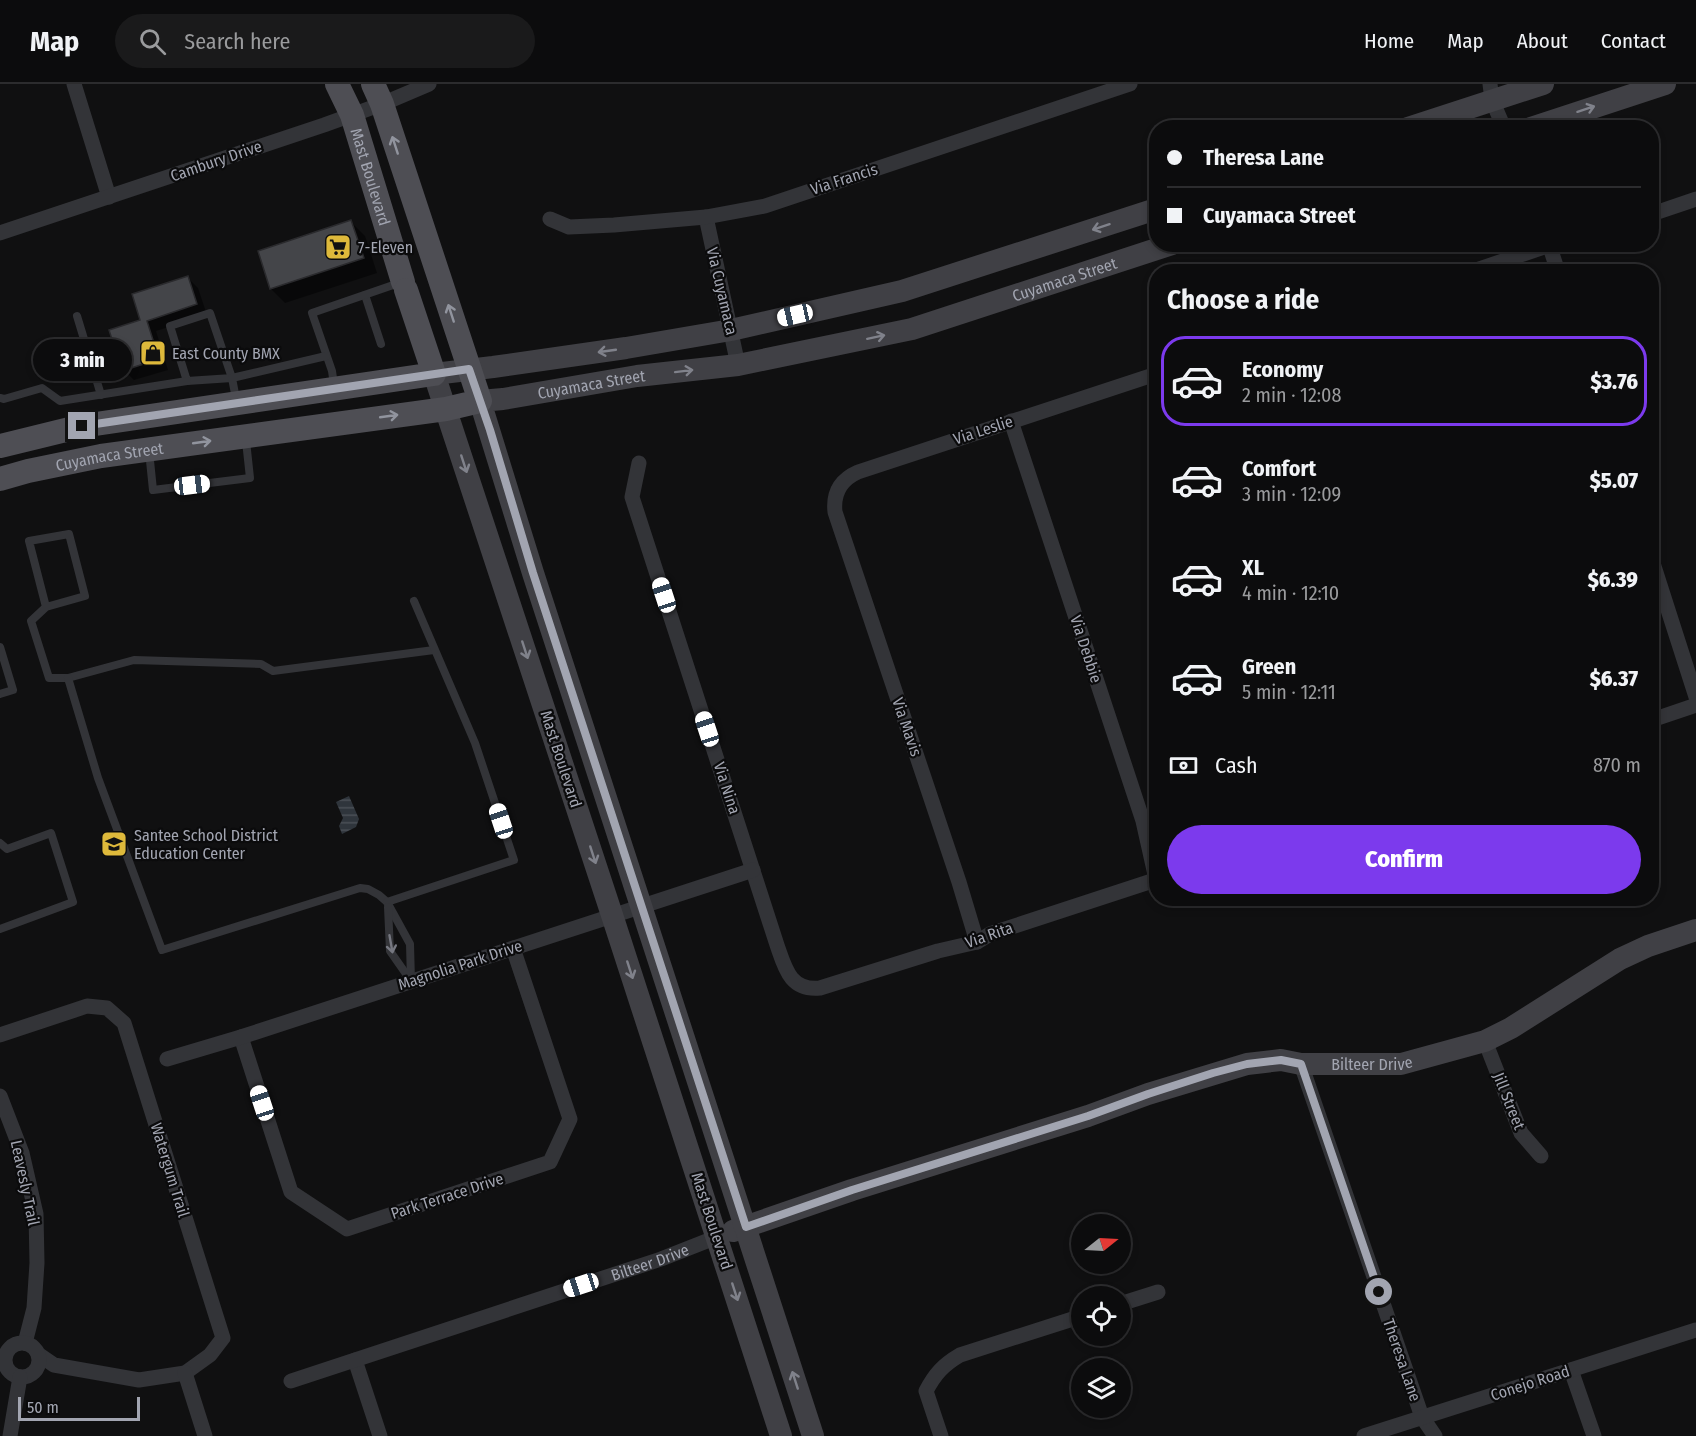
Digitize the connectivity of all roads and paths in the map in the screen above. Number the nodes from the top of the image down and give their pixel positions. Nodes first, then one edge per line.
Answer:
1 (74, 84) edge
2 (337, 84) edge
3 (429, 84) edge
4 (1130, 84) edge
5 (1542, 84) edge
6 (1665, 84) edge
7 (1491, 92) edge
8 (378, 94) edge
9 (352, 115) junction
10 (1426, 120) edge
11 (1501, 120) edge
12 (1555, 120) edge
13 (109, 197) junction
14 (1696, 199) edge
15 (1149, 211) edge
16 (1659, 212) edge
17 (706, 217) junction
18 (550, 219) dead end
19 (0, 233) edge
20 (1149, 252) edge
21 (1529, 252) edge
22 (1494, 264) edge
23 (405, 286) junction
24 (365, 295) junction
25 (76, 316) dead end
26 (731, 330) junction
27 (381, 344) dead end
28 (326, 356) junction
29 (738, 364) junction
30 (469, 369) junction
31 (434, 374) junction
32 (1149, 376) edge
33 (232, 378) junction
34 (188, 381) junction
35 (334, 388) junction
36 (101, 395) junction
37 (0, 398) edge
38 (480, 401) junction
39 (236, 402) junction
40 (446, 409) junction
41 (1011, 421) junction
42 (246, 436) junction
43 (0, 446) edge
44 (149, 450) junction
45 (639, 463) dead end
46 (0, 479) edge
47 (835, 512) joint
48 (1659, 582) edge
49 (414, 602) dead end
50 (46, 607) junction
51 (0, 647) edge
52 (434, 650) junction
53 (68, 678) junction
54 (0, 694) edge
55 (1696, 697) edge
56 (1696, 705) edge
57 (1659, 718) edge
58 (0, 843) edge
59 (1149, 849) edge
60 (753, 870) junction
61 (1149, 883) edge
62 (387, 902) junction
63 (642, 905) junction
64 (612, 915) junction
65 (0, 929) edge
66 (1696, 930) edge
67 (977, 942) junction
68 (513, 948) junction
69 (411, 981) junction
70 (820, 988) joint
71 (0, 1035) edge
72 (241, 1037) junction
73 (1485, 1041) junction
74 (167, 1059) dead end
75 (1301, 1064) junction
76 (0, 1096) edge
77 (1540, 1156) dead end
78 (746, 1227) junction
79 (717, 1237) junction
80 (1158, 1292) dead end
81 (1131, 1301) edge
82 (1071, 1320) edge
83 (1696, 1330) edge
84 (13, 1346) edge
85 (38, 1354) junction
86 (355, 1360) junction
87 (54, 1365) junction
88 (15, 1370) edge
89 (1571, 1370) junction
90 (185, 1373) junction
91 (291, 1381) dead end
92 (1422, 1417) junction
93 (10, 1436) edge
94 (205, 1436) edge
95 (380, 1436) edge
96 (781, 1436) edge
97 (813, 1436) edge
98 (941, 1436) edge
99 (1364, 1436) edge
100 (1435, 1436) edge
101 (1594, 1436) edge

1 - 13 street
2 - 9 main road, Mast Boulevard
3 - 8 street, Cambury Drive
4 - 17 street, Via Francis
5 - 7 main road
12 -> 6 main road
7 - 10 main road
7 - 11 street
8 - 9 street, Cambury Drive
30 -> 8 main road, Mast Boulevard
9 - 13 street, Cambury Drive
9 - 23 main road, Mast Boulevard
13 - 19 street, Cambury Drive
14 - 16 street
15 -> 26 main road, Cuyamaca Street
17 - 18 street, Via Francis
17 - 26 street, Via Cuyamaca
29 -> 20 main road, Cuyamaca Street
21 - 22 street
23 - 24 lane
23 - 31 main road, Mast Boulevard
24 - 27 lane
24 - 28 lane
25 - 36 lane
26 - 29 street, Via Cuyamaca
26 -> 30 main road, Cuyamaca Street
28 - 33 lane
28 - 35 lane
38 -> 29 main road, Cuyamaca Street
30 - 31 main road, Cuyamaca Street
30 - 38 main road, Mast Boulevard
31 - 35 main road, Cuyamaca Street
31 - 40 main road, Mast Boulevard
32 - 41 street, Via Leslie
33 - 34 lane
33 - 34 lane
33 - 39 lane
34 - 36 lane
35 - 39 main road, Cuyamaca Street
36 - 37 lane
38 - 40 main road, Cuyamaca Street
38 - 63 main road, Mast Boulevard
39 - 43 main road, Cuyamaca Street
42 -> 40 main road, Cuyamaca Street
40 -> 64 main road, Mast Boulevard
41 - 47 street, Via Leslie
41 - 59 street, Via Debbie
44 -> 42 main road, Cuyamaca Street
42 - 44 lane
44 - 46 main road, Cuyamaca Street
45 - 60 street, Via Nina
47 - 67 street, Via Mavis
48 - 55 street
49 - 52 lane
50 - 50 lane
50 - 53 lane
51 - 54 lane
52 - 53 lane
52 - 62 lane
53 - 62 lane
56 - 57 street
58 - 65 lane
60 - 63 street, Magnolia Park Drive
60 - 70 street, Via Nina
61 - 67 street, Via Rita
62 - 69 lane
62 -> 69 lane
63 - 64 street, Magnolia Park Drive
63 - 78 main road, Mast Boulevard
64 - 68 street, Magnolia Park Drive
64 -> 79 main road, Mast Boulevard
66 - 73 main road, Bilteer Drive
67 - 70 street, Via Rita
68 - 69 street, Magnolia Park Drive
68 - 72 street, Park Terrace Drive
69 - 72 street, Magnolia Park Drive
71 - 90 street, Watergum Trail
72 - 74 street, Magnolia Park Drive
73 - 75 main road, Bilteer Drive
73 - 77 street, Jill Street
75 - 78 main road, Bilteer Drive
75 - 92 street, Theresa Lane
76 - 84 street, Leavesly Trail
78 - 79 main road, Bilteer Drive
97 -> 78 main road, Mast Boulevard
79 - 86 street, Bilteer Drive
79 -> 96 main road, Mast Boulevard
80 - 81 street
82 - 98 street
83 - 89 street, Conejo Road
84 - 85 street
84 - 88 street
85 - 87 street
85 - 88 street
86 - 91 street, Bilteer Drive
86 - 95 street
87 - 88 street
87 - 90 street
88 - 93 street
89 - 92 street, Conejo Road
89 - 101 street
90 - 94 street
92 - 99 street, Conejo Road
92 - 100 street, Theresa Lane

